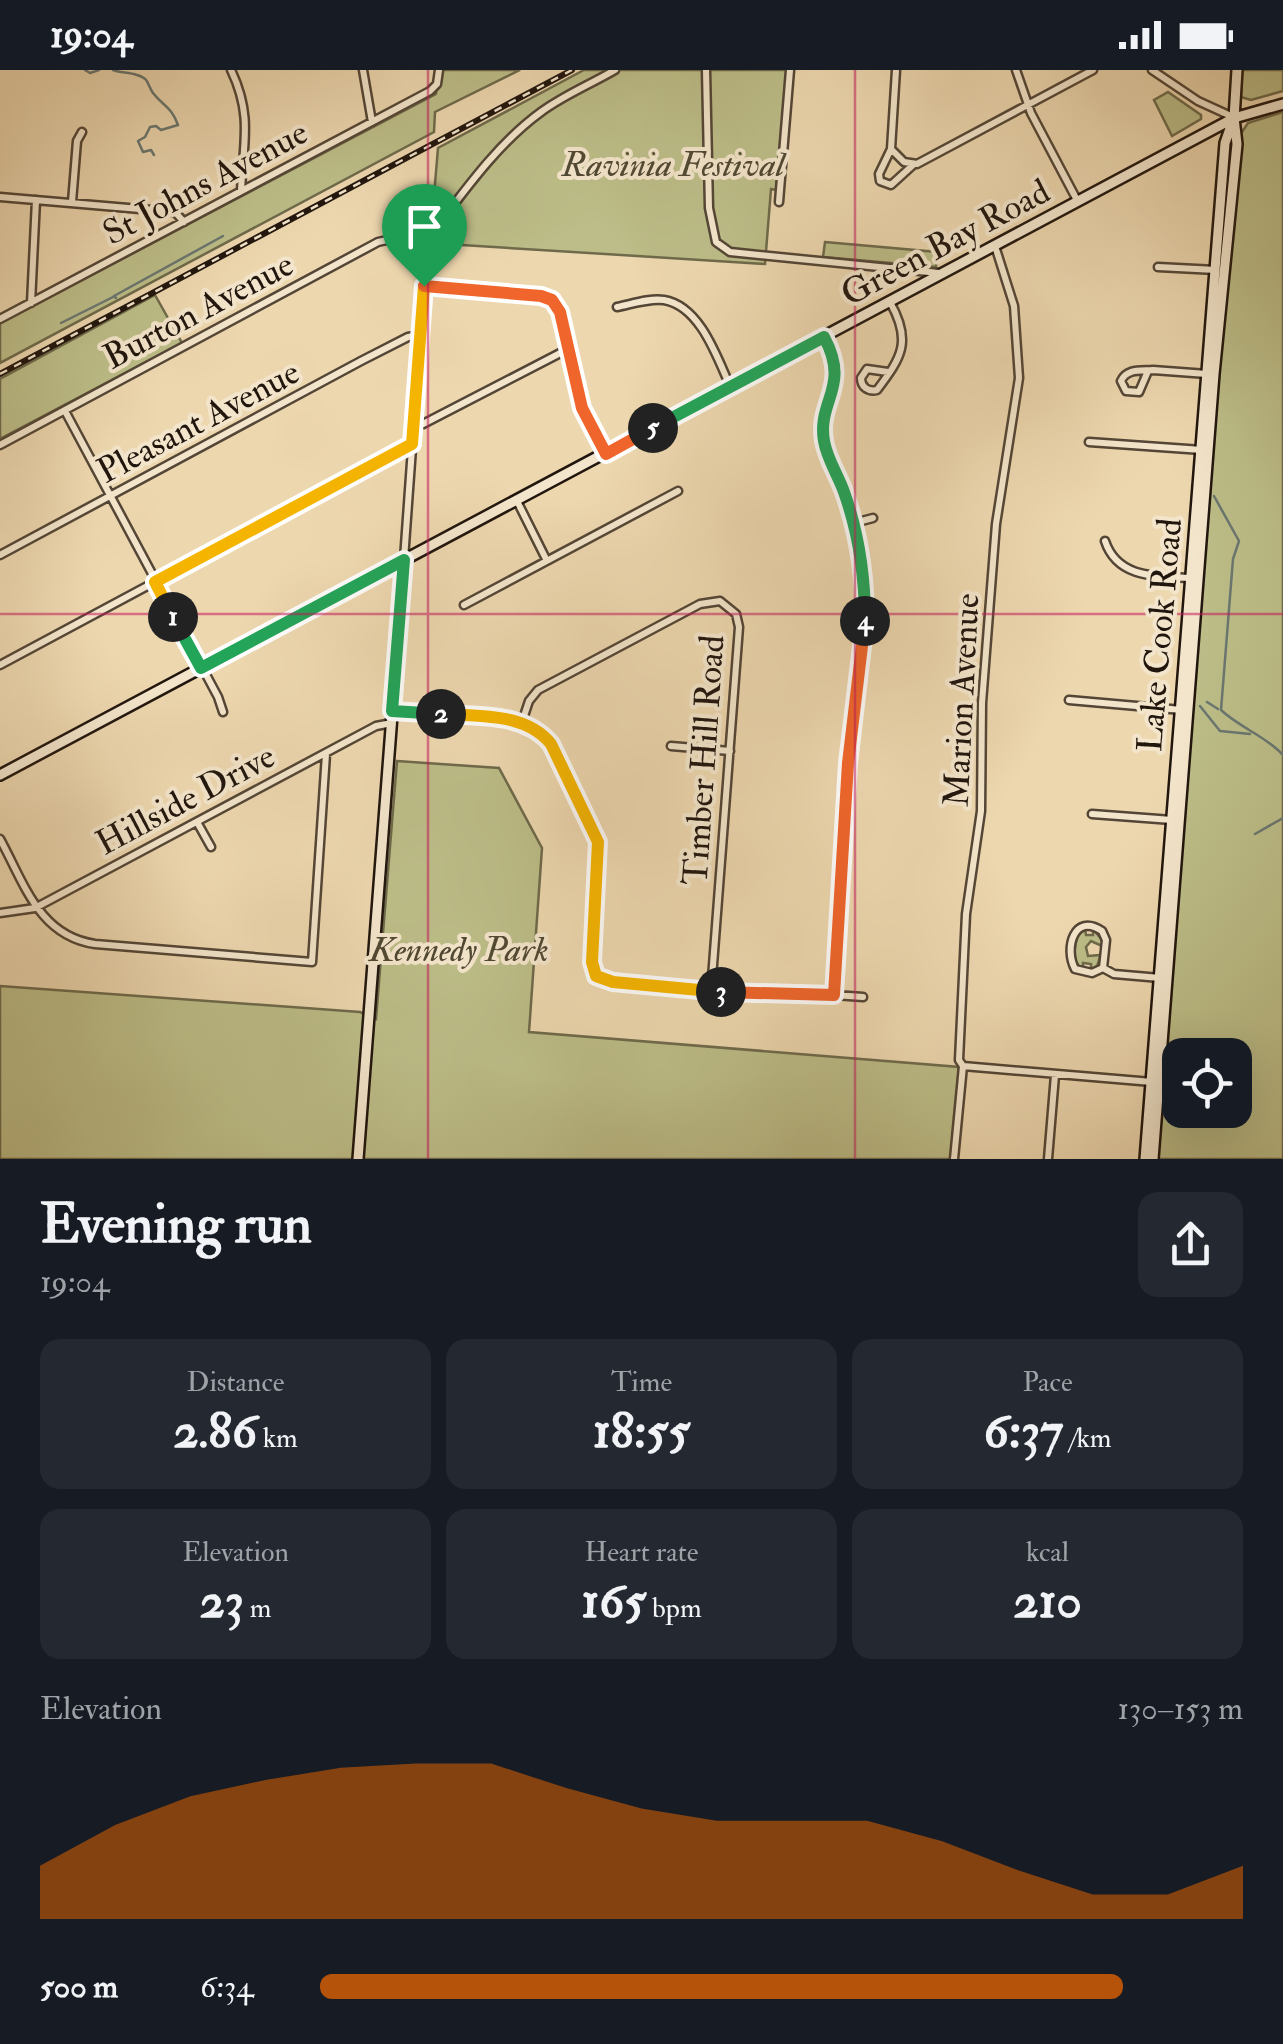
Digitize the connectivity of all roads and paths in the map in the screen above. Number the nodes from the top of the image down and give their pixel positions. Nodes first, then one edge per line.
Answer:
1 (232, 70) edge
2 (364, 70) edge
3 (439, 70) edge
4 (615, 70) edge
5 (706, 70) edge
6 (790, 70) edge
7 (896, 70) edge
8 (1016, 70) edge
9 (1094, 70) edge
10 (1152, 70) edge
11 (1238, 70) edge
12 (1283, 104) edge
13 (1028, 106) junction
14 (1234, 118) junction
15 (372, 122) junction
16 (82, 132) dead end
17 (891, 149) junction
18 (914, 164) junction
19 (241, 192) junction
20 (0, 197) edge
21 (36, 200) junction
22 (72, 202) junction
23 (779, 202) dead end
24 (1078, 202) junction
25 (184, 222) junction
26 (424, 246) junction
27 (995, 246) junction
28 (1158, 266) dead end
29 (1219, 270) junction
30 (939, 273) junction
31 (424, 286) junction
32 (890, 302) junction
33 (31, 303) junction
34 (617, 307) dead end
35 (0, 319) edge
36 (420, 334) junction
37 (824, 337) junction
38 (568, 349) junction
39 (1148, 370) junction
40 (888, 372) dead end
41 (1210, 374) junction
42 (731, 387) junction
43 (64, 411) junction
44 (414, 425) junction
45 (1089, 442) dead end
46 (412, 444) junction
47 (0, 445) edge
48 (1204, 450) junction
49 (606, 454) junction
50 (678, 491) dead end
51 (110, 496) junction
52 (517, 501) junction
53 (872, 518) dead end
54 (854, 523) junction
55 (1105, 540) dead end
56 (0, 554) edge
57 (404, 560) junction
58 (546, 560) junction
59 (1195, 578) junction
60 (155, 582) junction
61 (464, 605) dead end
62 (0, 665) edge
63 (201, 668) junction
64 (1069, 700) dead end
65 (1184, 710) junction
66 (392, 711) junction
67 (223, 712) dead end
68 (522, 722) junction
69 (392, 723) junction
70 (671, 746) dead end
71 (730, 751) junction
72 (326, 754) junction
73 (0, 776) edge
74 (1092, 814) dead end
75 (1172, 820) junction
76 (196, 822) junction
77 (0, 839) edge
78 (211, 847) dead end
79 (35, 908) junction
80 (0, 914) edge
81 (1103, 968) junction
82 (1160, 978) junction
83 (711, 991) junction
84 (834, 995) junction
85 (863, 998) dead end
86 (963, 1066) junction
87 (1055, 1074) junction
88 (1155, 1082) junction
89 (358, 1159) edge
90 (954, 1159) edge
91 (1048, 1159) edge
92 (1149, 1159) edge

1 - 19 street
2 - 15 street
3 - 15 street, St Johns Avenue
4 - 26 street
5 - 30 street
6 - 23 street
7 - 17 street
8 - 13 street
9 - 13 street
10 - 14 street
11 - 14 main road, Lake Cook Road
12 - 14 main road, Green Bay Road
13 - 18 street
13 - 24 street
14 - 24 main road, Green Bay Road
14 - 29 main road, Lake Cook Road
15 - 19 street, St Johns Avenue
16 - 22 street
17 - 18 street
17 - 18 street
19 - 25 street, St Johns Avenue
20 - 21 street
21 - 22 street
21 - 33 street
22 - 25 street
24 - 27 main road, Green Bay Road
25 - 33 street, St Johns Avenue
26 - 31 street
26 - 43 street, Burton Avenue
27 - 30 main road, Green Bay Road
27 - 86 street, Marion Avenue
28 - 29 street
29 - 41 main road, Lake Cook Road
30 - 32 main road, Green Bay Road
31 - 36 street
31 - 38 street
32 - 37 main road, Green Bay Road
32 - 40 street
33 - 35 street, St Johns Avenue
34 - 42 street
36 - 44 street
36 - 51 street, Pleasant Avenue
37 - 42 main road, Green Bay Road
37 - 54 street
38 - 44 street
38 - 49 street
39 - 39 street
39 - 41 street
41 - 48 main road, Lake Cook Road
42 - 49 main road, Green Bay Road
43 - 47 street, Burton Avenue
43 - 51 street
44 - 46 street
45 - 48 street
46 - 57 street
46 - 60 street
48 - 59 main road, Lake Cook Road
49 - 52 main road, Green Bay Road
50 - 58 street
51 - 56 street, Pleasant Avenue
51 - 60 street
52 - 57 main road, Green Bay Road
52 - 58 street
53 - 54 street
54 - 84 street
55 - 59 street
57 - 63 main road, Green Bay Road
57 - 66 main road
58 - 61 street
59 - 65 main road, Lake Cook Road
60 - 62 street
60 - 63 street
63 - 67 street
63 - 73 main road, Green Bay Road
64 - 65 street
65 - 75 main road, Lake Cook Road
65 - 88 main road, Lake Cook Road
66 - 68 street
66 - 69 main road
68 - 71 street, Timber Hill Road
68 - 83 street
69 - 72 street, Hillside Drive
69 - 89 main road
70 - 71 street
71 - 83 street, Timber Hill Road
72 - 76 street, Hillside Drive
72 - 79 street
74 - 75 street
75 - 82 main road, Lake Cook Road
76 - 78 street
76 - 79 street, Hillside Drive
77 - 79 street
79 - 80 street, Hillside Drive
81 - 81 street
81 - 82 street
82 - 88 main road, Lake Cook Road
83 - 84 street
84 - 85 street
86 - 87 street
86 - 90 street, Marion Avenue
87 - 88 street
87 - 91 street
88 - 92 main road, Lake Cook Road

